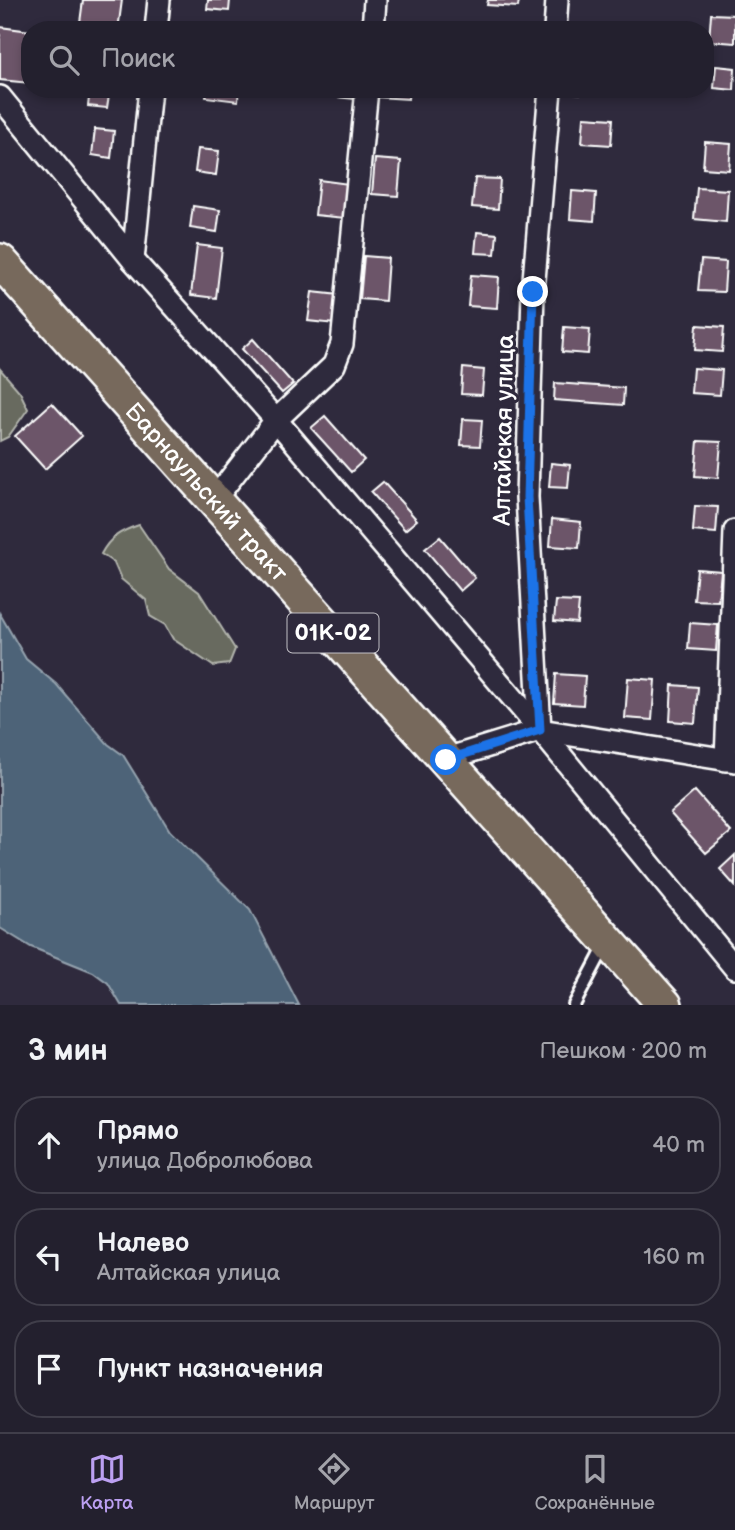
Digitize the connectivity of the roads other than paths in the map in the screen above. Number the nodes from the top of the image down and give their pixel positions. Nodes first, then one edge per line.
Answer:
1 (159, 0) edge
2 (376, 0) edge
3 (557, 0) edge
4 (157, 21) edge
5 (374, 21) edge
6 (556, 21) edge
7 (0, 97) edge
8 (149, 98) edge
9 (366, 98) edge
10 (549, 98) edge
11 (133, 260) junction
12 (0, 261) edge
13 (276, 421) junction
14 (214, 500) junction
15 (735, 531) edge
16 (540, 730) junction
17 (446, 760) junction
18 (731, 761) edge
19 (608, 941) junction
20 (735, 968) edge
21 (574, 1005) edge
22 (665, 1005) edge

1 - 4 street
2 - 5 street
3 - 6 street
7 - 11 street
8 - 11 street
9 - 13 street
10 - 16 street, Алтайская улица
11 - 13 street
12 - 14 main road, Барнаульский тракт / 01К-02
13 - 14 street
13 - 16 street
14 - 17 main road, Барнаульский тракт / 01К-02
15 - 18 street
16 - 17 street
16 - 18 street
16 - 20 street
17 - 19 main road, Барнаульский тракт / 01К-02
19 - 21 lane
19 - 22 main road, Барнаульский тракт / 01К-02

